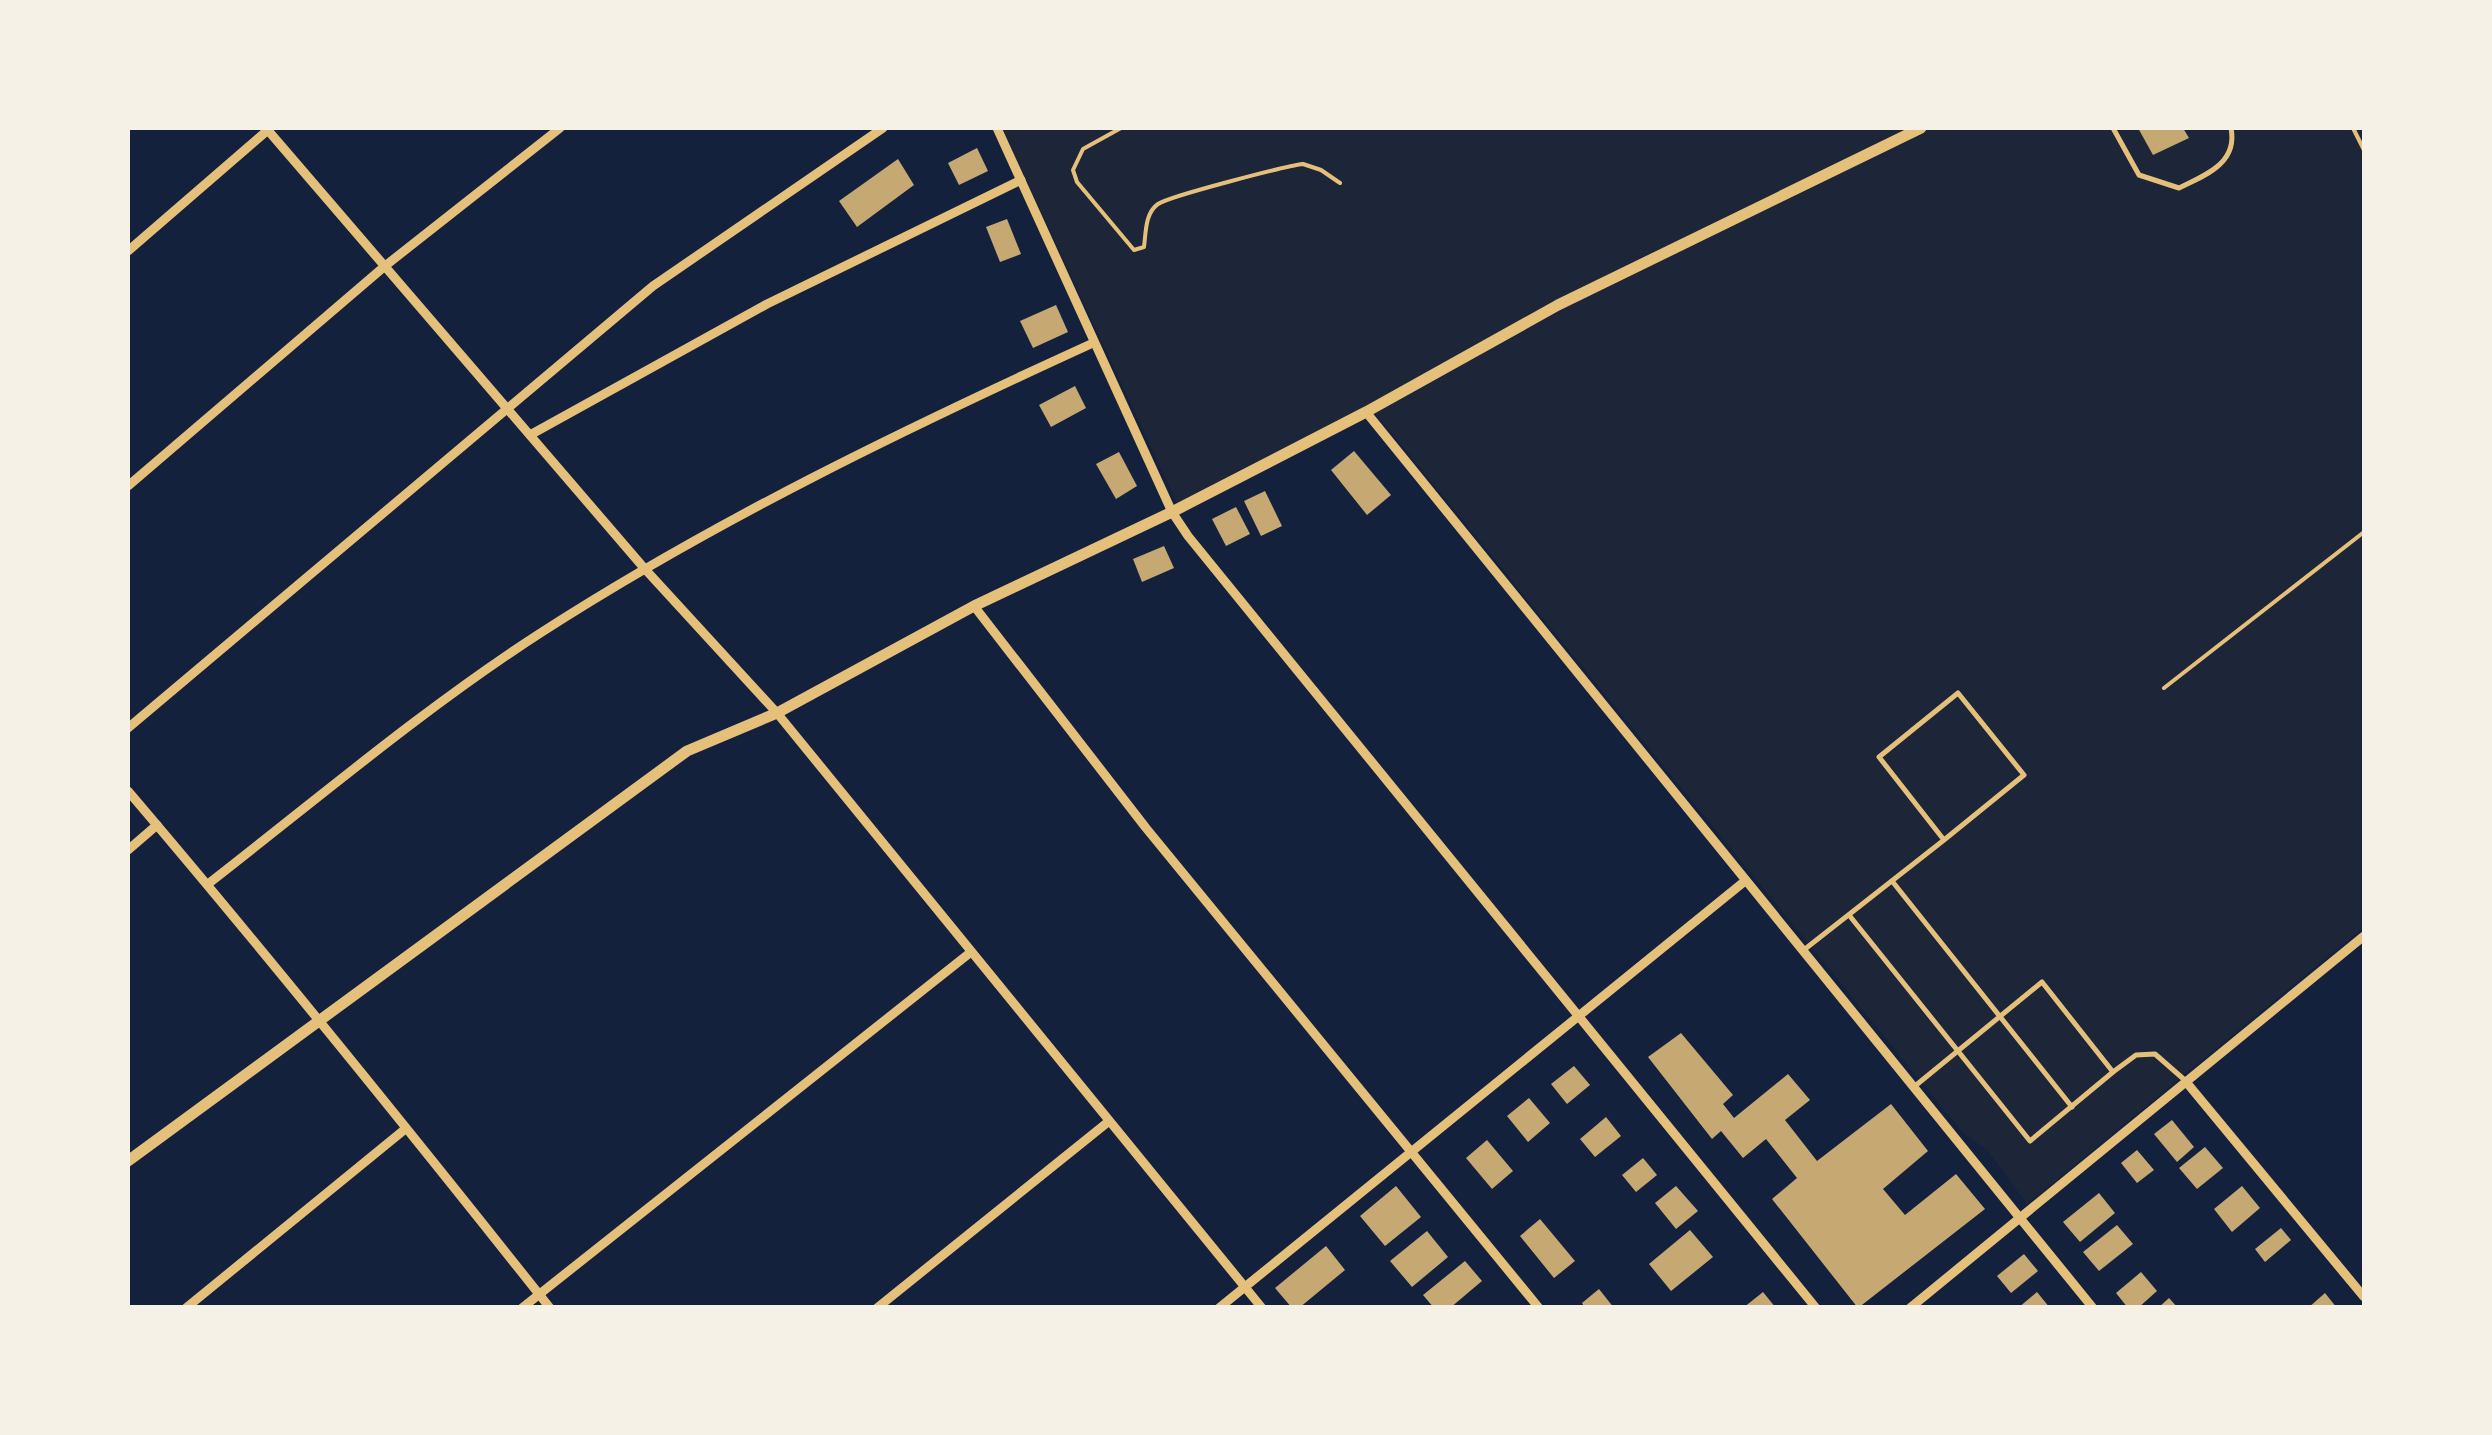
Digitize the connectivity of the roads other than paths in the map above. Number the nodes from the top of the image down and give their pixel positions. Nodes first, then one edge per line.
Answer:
1 (268, 128) edge
2 (560, 128) edge
3 (883, 128) edge
4 (996, 128) edge
5 (1921, 128) edge
6 (2113, 128) edge
7 (2231, 128) edge
8 (1020, 180) junction
9 (128, 252) edge
10 (385, 266) junction
11 (1094, 343) junction
12 (507, 408) junction
13 (1366, 412) junction
14 (530, 435) junction
15 (128, 486) edge
16 (1172, 512) junction
17 (644, 568) junction
18 (974, 606) junction
19 (777, 713) junction
20 (128, 728) edge
21 (128, 791) edge
22 (157, 825) junction
23 (1944, 840) junction
24 (128, 850) edge
25 (1746, 881) junction
26 (1892, 881) junction
27 (208, 884) junction
28 (1849, 915) junction
29 (2364, 936) edge
30 (2355, 944) junction
31 (1802, 951) junction
32 (971, 952) junction
33 (2364, 956) edge
34 (1579, 1015) junction
35 (2000, 1017) junction
36 (322, 1020) junction
37 (1958, 1051) junction
38 (2113, 1072) junction
39 (2188, 1083) junction
40 (1913, 1088) junction
41 (2072, 1107) junction
42 (1108, 1122) junction
43 (404, 1130) junction
44 (1411, 1152) junction
45 (128, 1162) edge
46 (2018, 1217) junction
47 (1245, 1288) junction
48 (538, 1294) junction
49 (2364, 1297) edge
50 (186, 1308) edge
51 (522, 1308) edge
52 (550, 1308) edge
53 (877, 1308) edge
54 (1219, 1308) edge
55 (1262, 1308) edge
56 (1539, 1308) edge
57 (1816, 1308) edge
58 (1910, 1308) edge
59 (2092, 1308) edge

1 - 9 street
1 - 10 street
2 - 10 street
3 - 12 street
4 - 8 street
5 - 13 street
6 - 7 lane
8 - 11 street
8 - 14 street
10 - 12 street
10 - 15 street
11 - 16 street
11 - 17 street
12 - 14 street
12 - 20 street
13 - 16 street
13 - 25 street
14 - 17 street
16 - 18 street
16 - 34 street
17 - 19 street
17 - 27 street
18 - 19 street
18 - 44 street
19 - 32 street
19 - 36 street
21 - 22 street
22 - 24 street
22 - 27 street
23 - 23 lane
23 - 26 lane
25 - 31 street
25 - 34 street
26 - 28 lane
26 - 35 lane
27 - 36 street
28 - 31 lane
28 - 37 lane
29 - 30 street
30 - 33 street
30 - 39 street
31 - 40 street
32 - 42 street
32 - 48 street
34 - 44 street
34 - 57 street
35 - 37 lane
35 - 38 lane
35 - 41 lane
36 - 43 street
36 - 45 street
37 - 40 lane
37 - 41 lane
38 - 39 lane
38 - 41 lane
39 - 46 street
39 - 49 street
40 - 46 street
42 - 47 street
42 - 53 street
43 - 48 street
43 - 50 street
44 - 47 street
44 - 56 street
46 - 58 street
46 - 59 street
47 - 54 street
47 - 55 street
48 - 51 street
48 - 52 street

